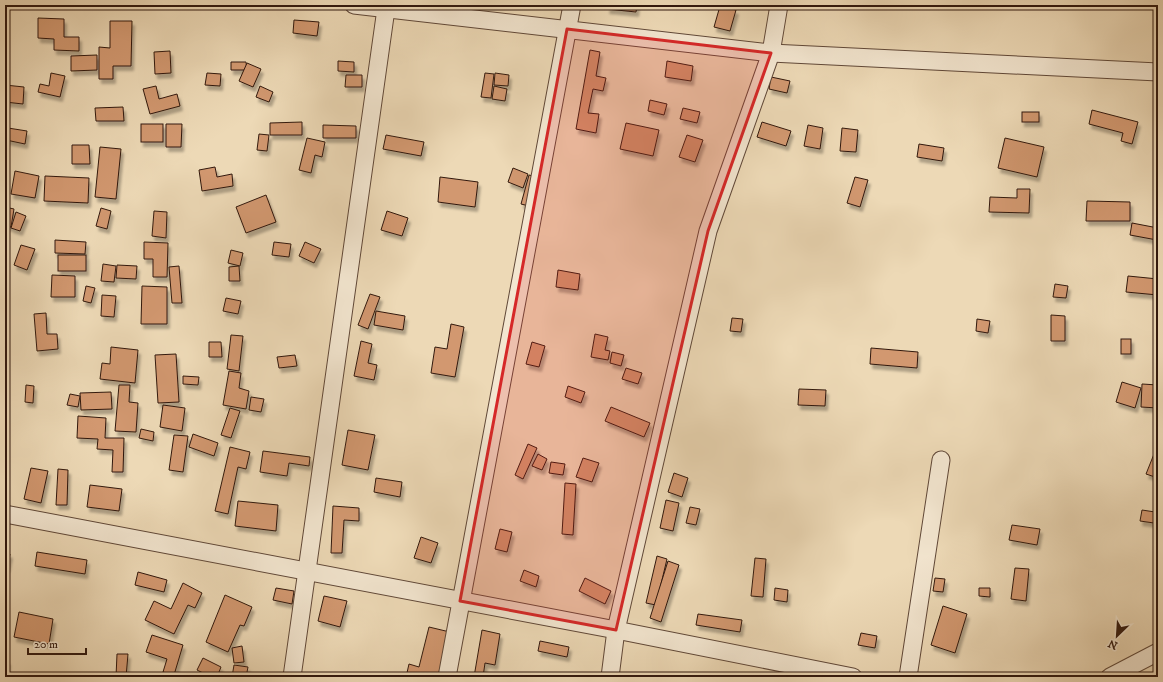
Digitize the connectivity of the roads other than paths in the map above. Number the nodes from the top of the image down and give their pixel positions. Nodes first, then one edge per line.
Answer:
1 (354, 5) edge
2 (572, 5) edge
3 (780, 5) edge
4 (386, 9) junction
5 (567, 30) junction
6 (771, 53) junction
7 (1158, 72) edge
8 (941, 460) dead end
9 (5, 514) edge
10 (306, 572) junction
11 (460, 601) junction
12 (616, 630) junction
13 (1158, 652) edge
14 (292, 677) edge
15 (447, 677) edge
16 (610, 677) edge
17 (853, 677) edge
18 (908, 677) edge
19 (1110, 677) edge

1 - 4 street
2 - 5 street
3 - 6 street
4 - 5 street
4 - 10 street
5 - 6 street
5 - 11 street
6 - 7 street
6 - 12 street
8 - 18 street
9 - 10 street
10 - 11 street
10 - 14 street
11 - 12 street
11 - 15 street
12 - 16 street
12 - 17 street
13 - 19 street

